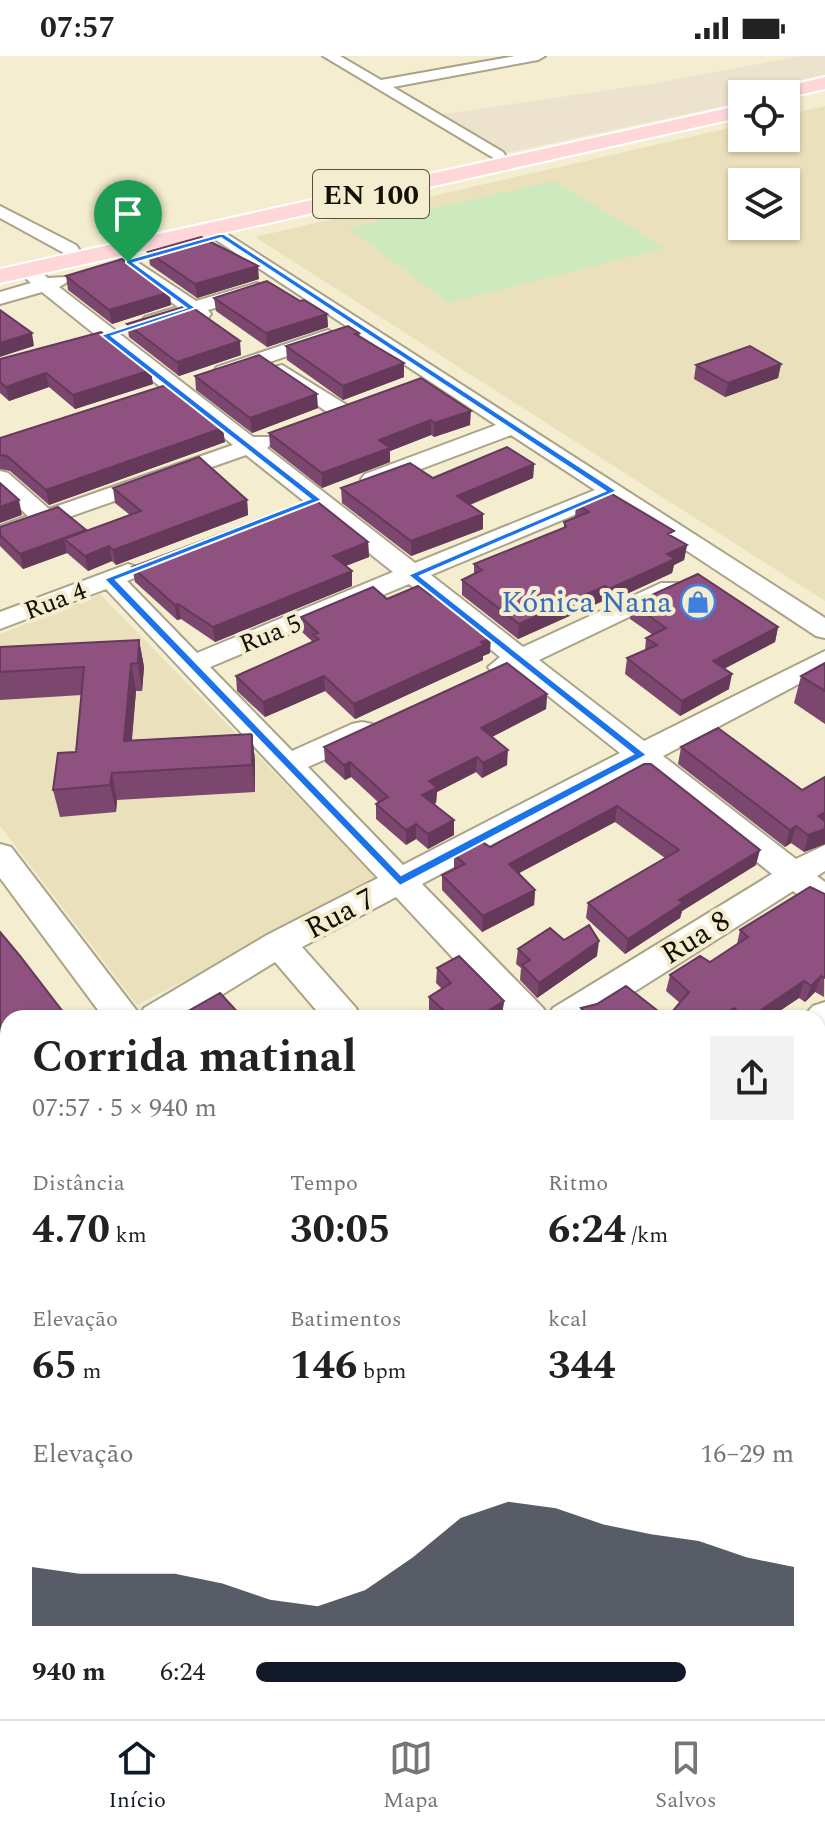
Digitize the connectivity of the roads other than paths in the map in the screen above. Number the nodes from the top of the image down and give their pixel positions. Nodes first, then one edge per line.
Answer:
1 (330, 56) edge
2 (538, 56) edge
3 (825, 83) edge
4 (380, 85) junction
5 (800, 89) edge
6 (825, 92) edge
7 (800, 98) edge
8 (728, 105) edge
9 (728, 114) edge
10 (497, 155) junction
11 (0, 211) edge
12 (217, 233) junction
13 (70, 249) junction
14 (128, 262) junction
15 (0, 264) edge
16 (0, 276) edge
17 (36, 278) junction
18 (289, 279) junction
19 (0, 298) edge
20 (192, 308) junction
21 (216, 325) edge
22 (360, 326) junction
23 (98, 337) junction
24 (239, 341) edge
25 (263, 358) junction
26 (437, 376) junction
27 (410, 386) edge
28 (173, 388) junction
29 (144, 397) edge
30 (369, 402) edge
31 (342, 412) junction
32 (315, 422) edge
33 (513, 426) junction
34 (288, 432) edge
35 (248, 447) junction
36 (0, 478) edge
37 (612, 491) junction
38 (317, 500) junction
39 (288, 511) edge
40 (45, 518) junction
41 (0, 534) edge
42 (154, 562) edge
43 (723, 563) junction
44 (413, 575) junction
45 (110, 579) junction
46 (0, 594) edge
47 (10, 617) edge
48 (825, 630) edge
49 (520, 659) junction
50 (825, 659) edge
51 (194, 664) junction
52 (476, 679) edge
53 (390, 719) edge
54 (641, 755) junction
55 (288, 765) junction
56 (0, 855) edge
57 (825, 856) edge
58 (794, 875) junction
59 (400, 881) junction
60 (12, 894) edge
61 (825, 899) edge
62 (279, 944) junction
63 (117, 1010) edge
64 (169, 1010) edge
65 (337, 1010) edge
66 (523, 1010) edge
67 (578, 1010) edge

1 - 4 street
2 - 4 street
3 - 5 main road
4 - 10 street
6 - 7 main road
8 - 10 main road, EN 100
9 - 12 main road, EN 100
10 - 13 main road, EN 100
11 - 13 street
12 - 14 street
12 - 17 main road, EN 100
12 - 18 street
13 - 15 main road, EN 100
14 - 17 street
14 - 20 street
16 - 17 main road, EN 100
17 - 19 street
17 - 23 street
18 - 20 street
18 - 22 street
20 - 21 street
20 - 23 street
22 - 25 street
22 - 26 street
23 - 28 street
24 - 25 street
25 - 28 street
25 - 31 street
26 - 27 street
26 - 33 street
28 - 29 street
28 - 35 street
30 - 31 street
31 - 32 street
33 - 37 street
33 - 38 street
34 - 35 street
35 - 38 street
35 - 40 street
36 - 40 street
37 - 43 street
37 - 44 street, Rua 5
38 - 39 street
38 - 44 street
40 - 41 street
42 - 45 street, Rua 4
43 - 48 street
43 - 49 street
44 - 49 street
44 - 51 street, Rua 5
45 - 47 street, Rua 4
45 - 51 street
46 - 47 street
49 - 52 street
49 - 54 street
50 - 54 street, Rua 7
51 - 55 street
53 - 55 street
54 - 58 street
54 - 59 street, Rua 7
55 - 59 street
56 - 60 street
57 - 58 street, Rua 8
58 - 61 street
58 - 67 street, Rua 8
59 - 62 street, Rua 7
59 - 66 street
60 - 63 street
62 - 64 street, Rua 7
62 - 65 street

